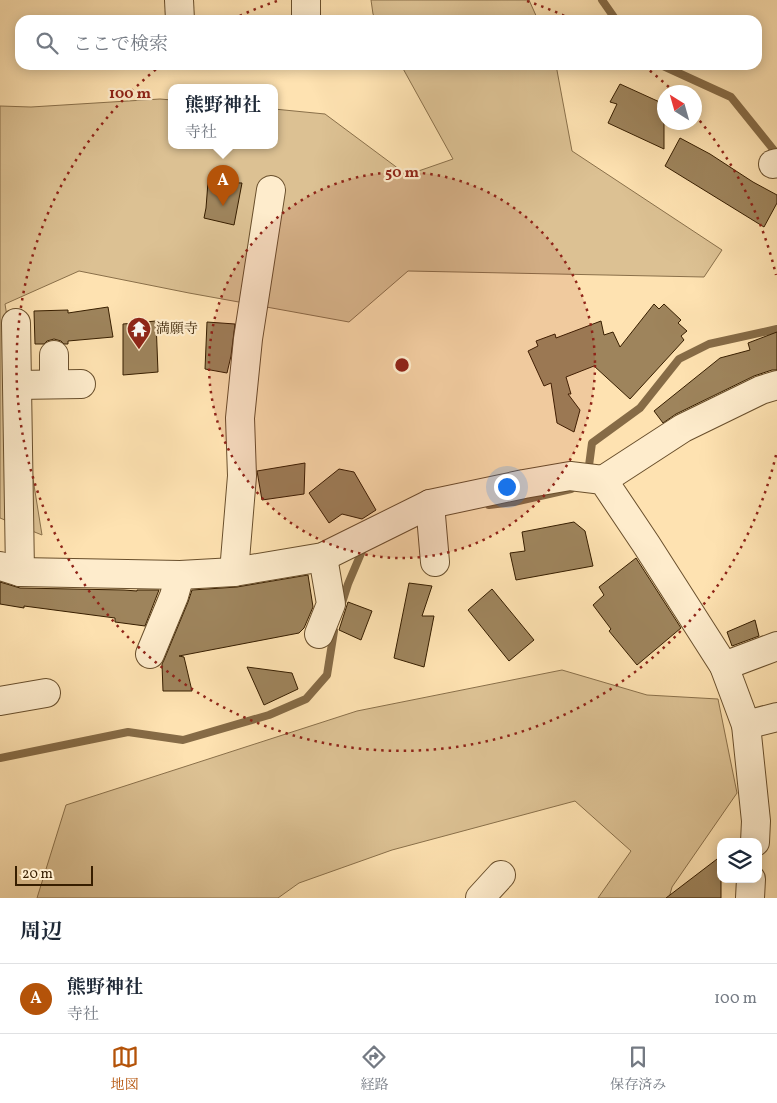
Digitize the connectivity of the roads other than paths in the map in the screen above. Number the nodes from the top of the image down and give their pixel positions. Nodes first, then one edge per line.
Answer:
1 (180, 0) edge
2 (306, 0) edge
3 (180, 15) edge
4 (306, 15) edge
5 (271, 190) dead end
6 (16, 323) dead end
7 (54, 355) dead end
8 (54, 384) junction
9 (81, 384) dead end
10 (17, 385) junction
11 (777, 385) edge
12 (603, 480) junction
13 (430, 504) junction
14 (323, 556) junction
15 (435, 562) dead end
16 (10, 569) edge
17 (234, 572) junction
18 (180, 575) junction
19 (319, 634) dead end
20 (777, 646) edge
21 (150, 654) dead end
22 (724, 666) junction
23 (46, 693) dead end
24 (0, 702) edge
25 (777, 717) edge
26 (746, 725) junction
27 (763, 828) edge
28 (501, 875) dead end
29 (751, 883) edge
30 (480, 898) edge
31 (750, 898) edge

1 - 3 street
2 - 4 street
5 - 17 street
6 - 10 street
7 - 8 street
8 - 9 street
8 - 10 street
10 - 16 street
11 - 12 street
12 - 13 street
12 - 22 street
13 - 14 street
13 - 15 street
14 - 17 street
14 - 19 street
16 - 18 street
17 - 18 street
18 - 21 street
20 - 22 street
22 - 26 street
23 - 24 street
25 - 26 street
26 - 27 street
28 - 30 street
29 - 31 street

